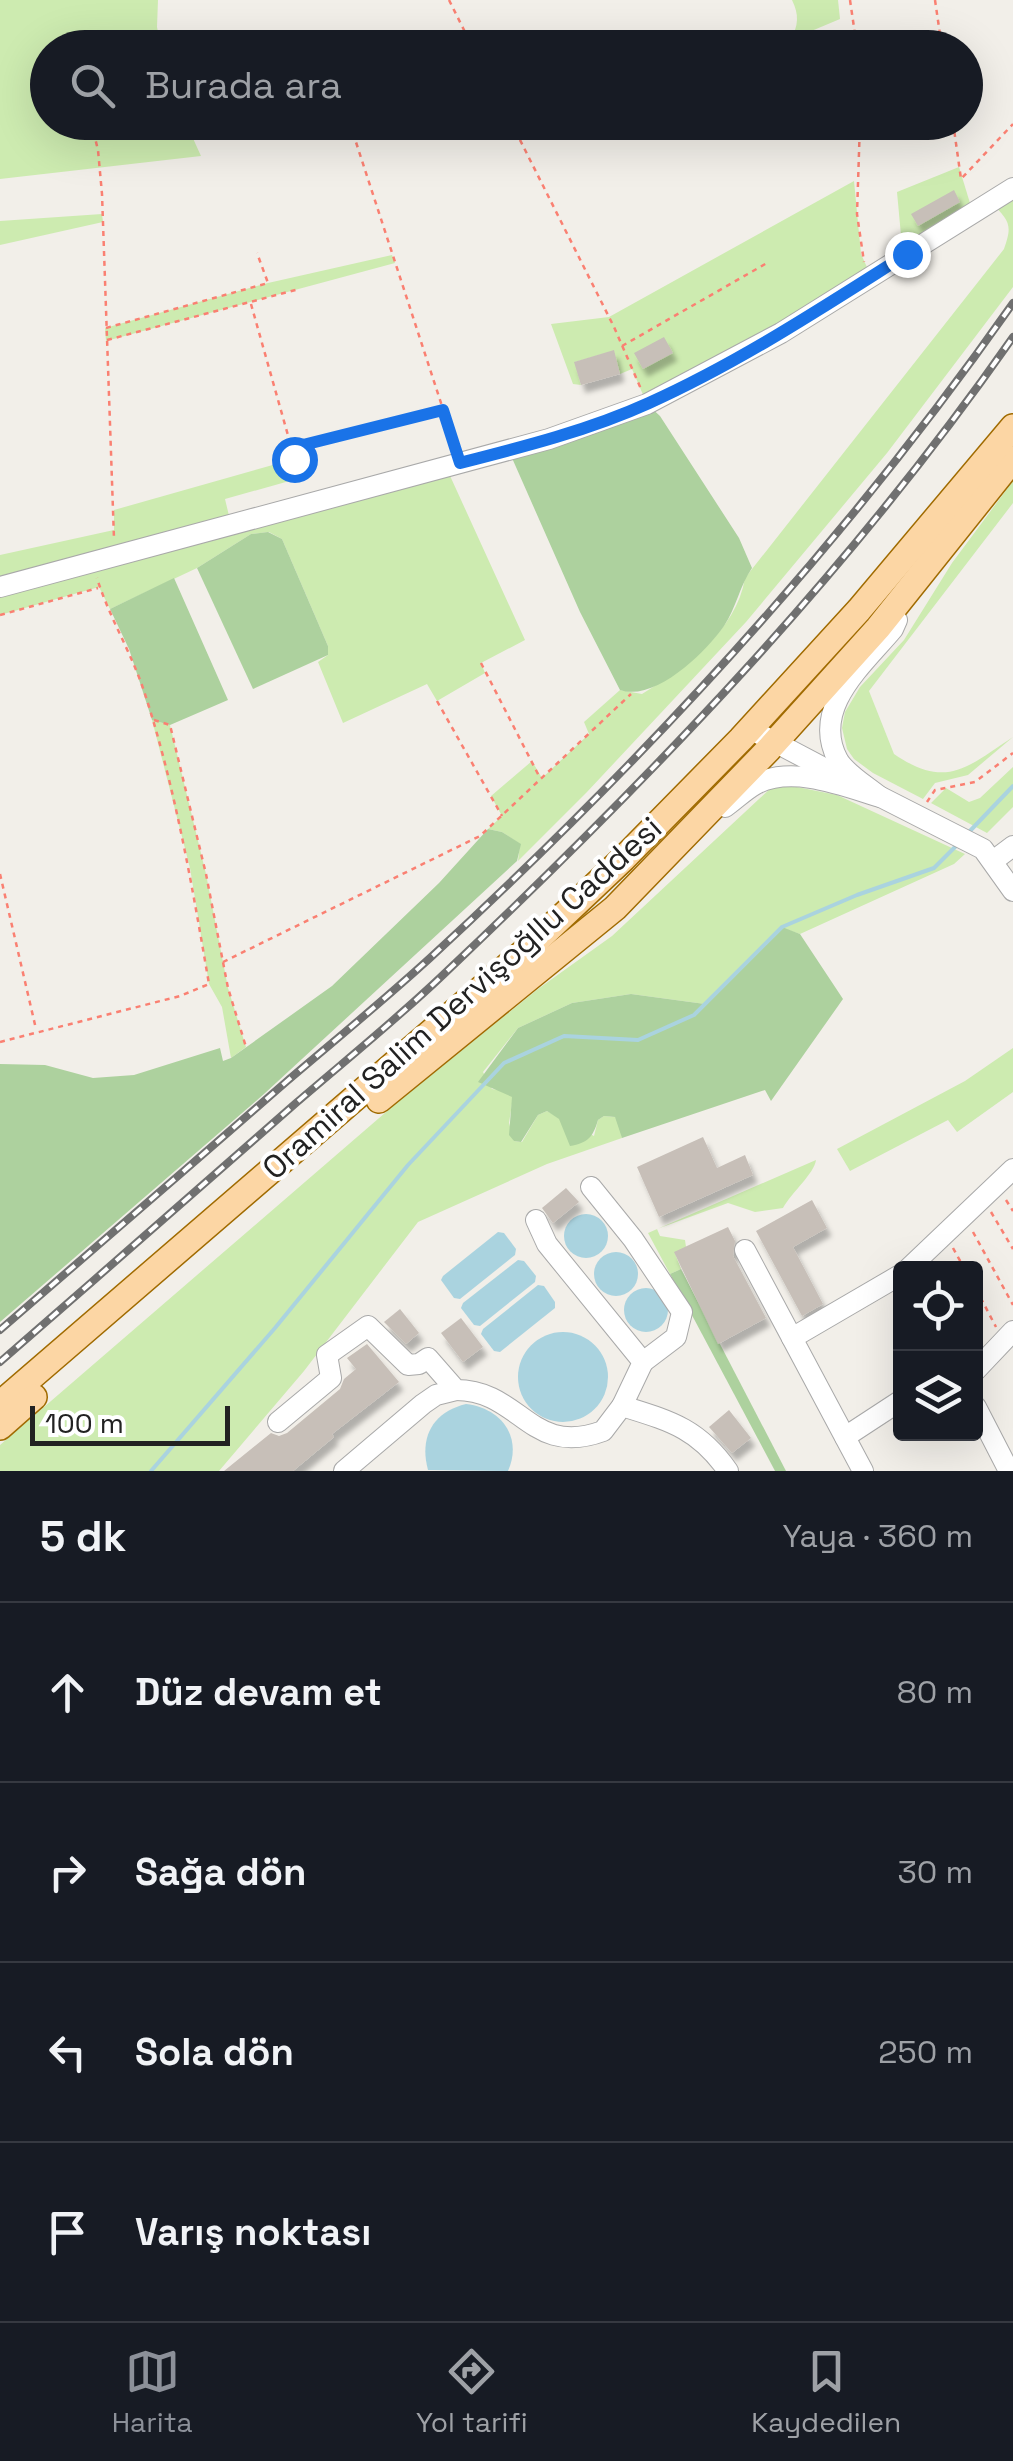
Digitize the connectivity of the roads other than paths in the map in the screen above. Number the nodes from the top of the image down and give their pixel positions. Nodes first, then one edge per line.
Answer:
1 (1013, 188) edge
2 (1013, 428) edge
3 (1013, 459) edge
4 (0, 587) edge
5 (908, 590) junction
6 (750, 729) junction
7 (775, 742) junction
8 (880, 797) junction
9 (683, 839) junction
10 (1013, 846) edge
11 (988, 855) junction
12 (1013, 891) edge
13 (1013, 1169) edge
14 (591, 1187) dead end
15 (536, 1220) dead end
16 (744, 1250) dead end
17 (916, 1261) edge
18 (893, 1279) edge
19 (1008, 1336) edge
20 (792, 1338) junction
21 (644, 1362) junction
22 (983, 1363) edge
23 (456, 1390) junction
24 (0, 1404) edge
25 (622, 1406) junction
26 (893, 1406) edge
27 (983, 1421) edge
28 (278, 1422) dead end
29 (0, 1426) edge
30 (845, 1437) junction
31 (344, 1471) edge
32 (728, 1471) edge
33 (864, 1471) edge
34 (1009, 1471) edge

1 - 4 street
2 - 6 main road, Oramiral Salim Dervişoğllu Caddesi
3 - 5 main road, Oramiral Salim Dervişoğllu Caddesi
5 - 7 main road, Oramiral Salim Dervişoğllu Caddesi
5 - 8 street
6 - 7 street
6 - 24 main road, Oramiral Salim Dervişoğllu Caddesi
7 - 8 street
7 - 9 main road, Oramiral Salim Dervişoğllu Caddesi
8 - 9 street
8 - 11 street
9 - 29 main road, Oramiral Salim Dervişoğllu Caddesi
10 - 11 street
11 - 12 street
13 - 17 street
14 - 21 street
15 - 21 street
16 - 20 street
18 - 20 street
19 - 22 street
20 - 30 street
21 - 25 street
23 - 25 street
23 - 28 street
23 - 31 street
25 - 32 street
26 - 30 street
27 - 34 street
30 - 33 street

